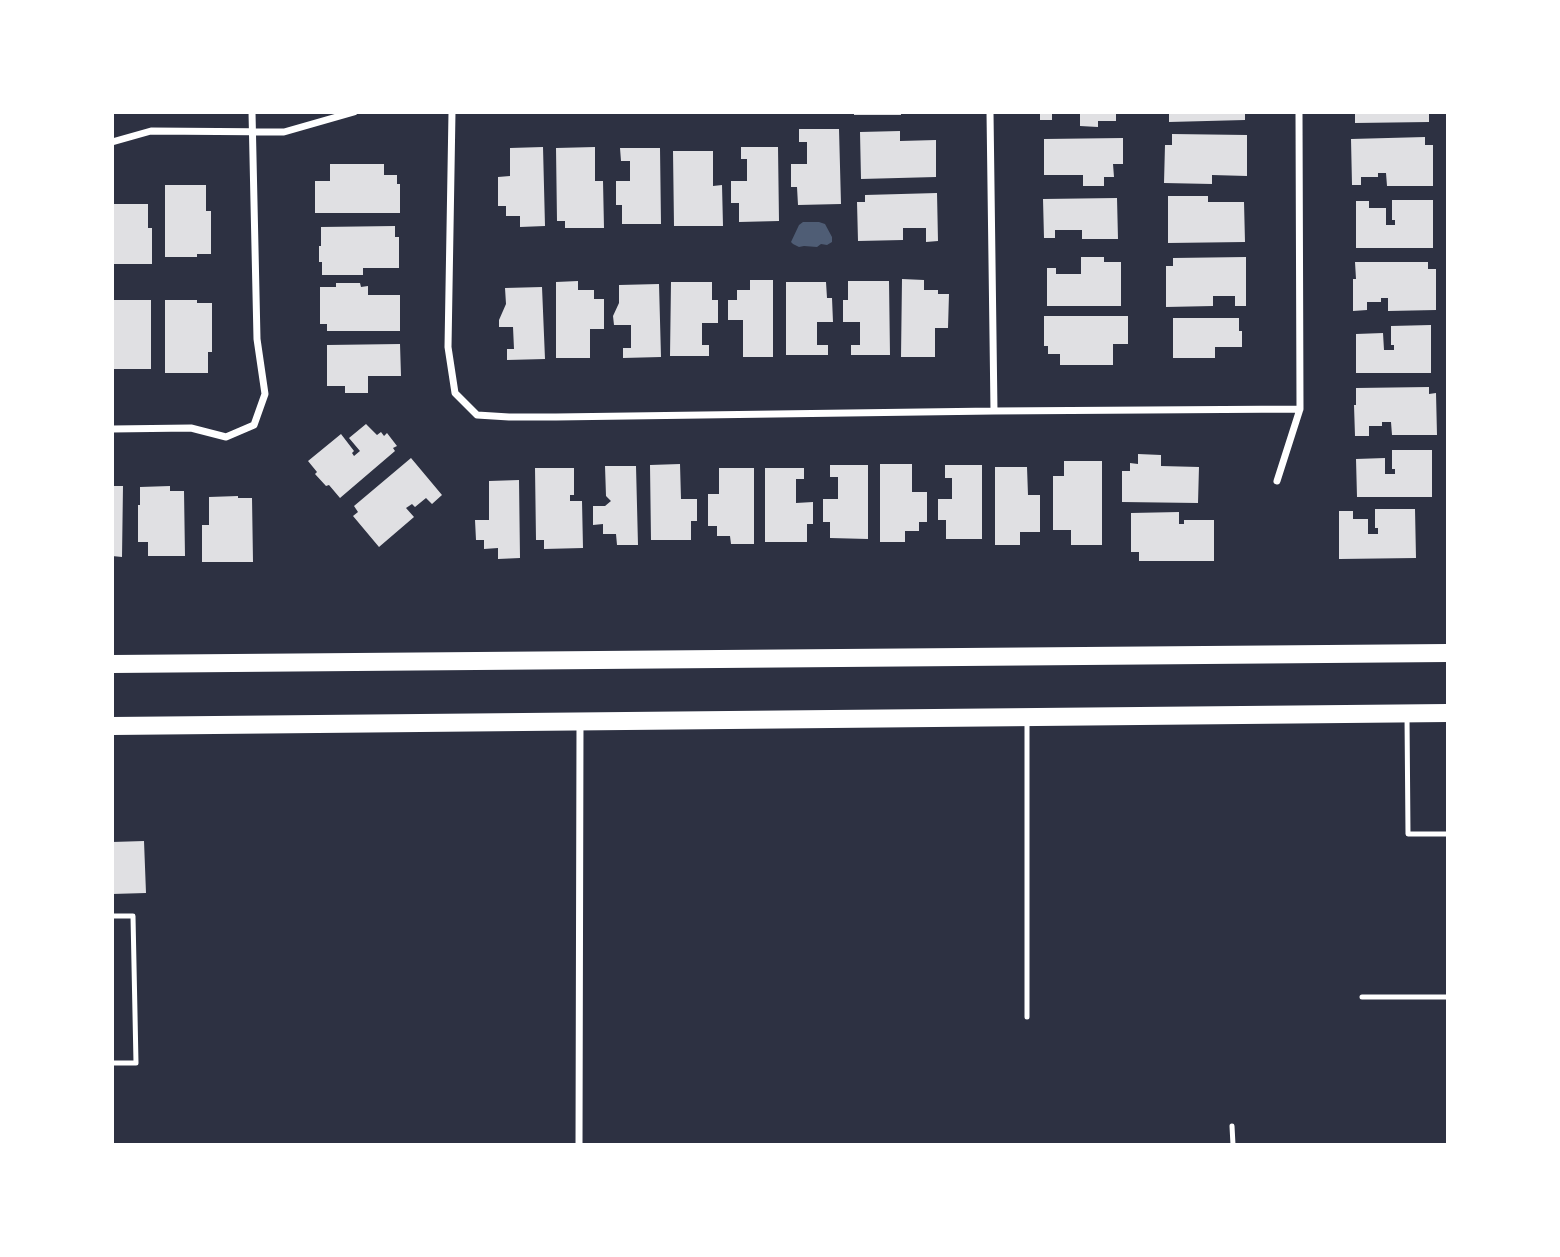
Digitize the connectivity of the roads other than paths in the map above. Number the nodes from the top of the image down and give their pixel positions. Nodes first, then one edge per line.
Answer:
1 (252, 112) edge
2 (354, 112) edge
3 (452, 112) edge
4 (990, 112) edge
5 (1299, 112) edge
6 (252, 132) junction
7 (112, 142) edge
8 (1300, 409) junction
9 (994, 411) junction
10 (112, 429) edge
11 (1277, 481) dead end
12 (1448, 653) edge
13 (112, 664) edge
14 (1407, 713) junction
15 (1448, 713) edge
16 (1027, 717) junction
17 (580, 721) junction
18 (112, 726) edge
19 (1448, 834) edge
20 (112, 916) edge
21 (1362, 997) dead end
22 (1448, 997) edge
23 (1027, 1017) dead end
24 (112, 1063) edge
25 (1232, 1126) dead end
26 (579, 1145) edge
27 (1233, 1145) edge

1 - 6 street
2 - 6 street
3 - 9 street
4 - 9 street
5 - 8 street
6 - 7 street
6 - 10 street
8 - 9 street
8 - 11 street
12 - 13 main road
14 - 15 main road
14 - 16 main road
14 - 19 lane
16 - 17 main road
16 - 23 lane
17 - 18 main road
17 - 26 street
20 - 24 lane
21 - 22 lane
25 - 27 lane

